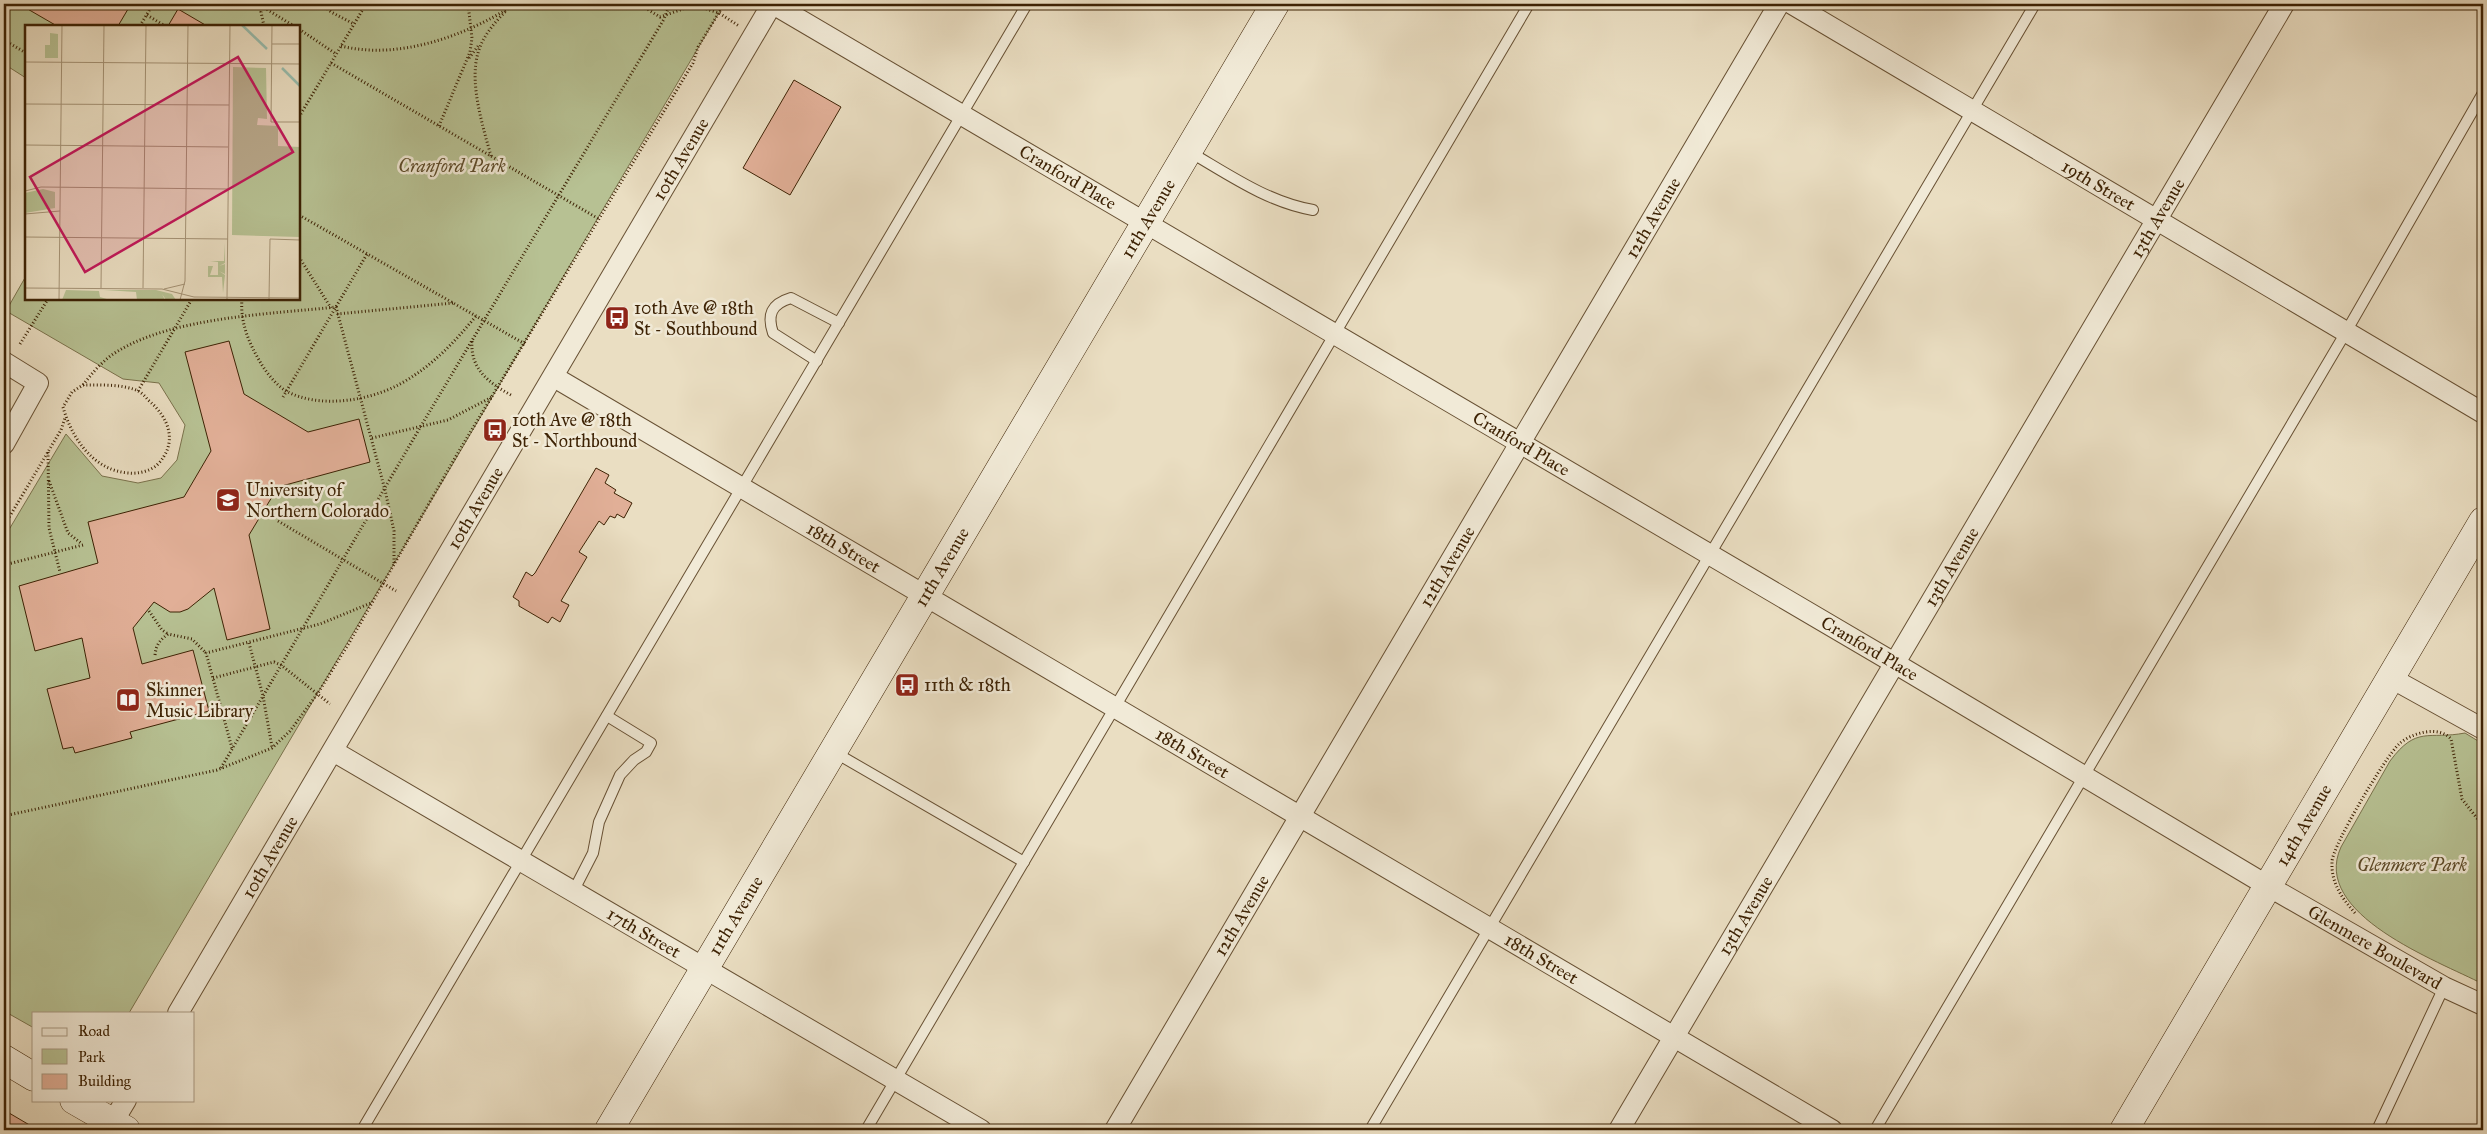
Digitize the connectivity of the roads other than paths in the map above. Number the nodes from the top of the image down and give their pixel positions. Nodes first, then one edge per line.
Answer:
1 (773, 4) edge
2 (1027, 4) edge
3 (1275, 4) edge
4 (1529, 4) edge
5 (1779, 4) edge
6 (1792, 4) edge
7 (2035, 4) edge
8 (2284, 4) edge
9 (2483, 93) edge
10 (1972, 110) junction
11 (962, 115) junction
12 (1188, 151) junction
13 (1313, 210) dead end
14 (2157, 219) junction
15 (1145, 223) junction
16 (839, 323) junction
17 (2346, 332) junction
18 (1336, 335) junction
19 (817, 361) junction
20 (4, 362) edge
21 (554, 377) junction
22 (2483, 413) edge
23 (4, 444) edge
24 (1521, 444) junction
25 (741, 488) junction
26 (2483, 521) edge
27 (1709, 555) junction
28 (924, 596) junction
29 (1896, 664) junction
30 (2391, 678) junction
31 (1115, 708) junction
32 (608, 716) junction
33 (2483, 729) edge
34 (333, 751) junction
35 (834, 752) junction
36 (2084, 777) junction
37 (1300, 816) junction
38 (520, 861) junction
39 (1024, 862) junction
40 (2268, 886) junction
41 (573, 892) junction
42 (1490, 928) junction
43 (705, 970) junction
44 (2444, 987) junction
45 (2483, 1005) edge
46 (179, 1012) edge
47 (1674, 1036) junction
48 (4, 1059) edge
49 (32, 1075) edge
50 (896, 1081) junction
51 (78, 1102) edge
52 (118, 1121) edge
53 (362, 1130) edge
54 (609, 1130) edge
55 (866, 1130) edge
56 (981, 1130) edge
57 (1115, 1130) edge
58 (1370, 1130) edge
59 (1619, 1130) edge
60 (1832, 1130) edge
61 (1875, 1130) edge
62 (2124, 1130) edge
63 (2376, 1130) edge

1 - 11 street, Cranford Place
1 - 21 street, 10th Avenue
2 - 11 lane
3 - 12 main road, 11th Avenue
4 - 18 lane
5 - 24 street, 12th Avenue
6 - 10 street, 19th Street
7 - 10 lane
8 - 14 street, 13th Avenue
9 - 17 lane
10 - 14 street, 19th Street
10 - 27 lane
11 - 15 street, Cranford Place
11 - 16 lane
12 - 13 lane
12 - 15 main road, 11th Avenue
14 - 17 street, 19th Street
14 - 29 street, 13th Avenue
15 - 18 street, Cranford Place
15 - 28 main road, 11th Avenue
16 - 19 lane
16 - 19 lane
17 - 22 street, 19th Street
17 - 36 lane
18 - 24 street, Cranford Place
18 - 31 lane
19 - 25 lane
20 - 23 street
21 - 25 street, 18th Street
21 - 34 street, 10th Avenue
24 - 27 street, Cranford Place
24 - 37 street, 12th Avenue
25 - 28 street, 18th Street
25 - 32 lane
26 - 30 main road, 14th Avenue
27 - 29 street, Cranford Place
27 - 42 lane
28 - 31 street, 18th Street
28 - 35 main road, 11th Avenue
29 - 36 street, Cranford Place
29 - 47 street, 13th Avenue
30 - 33 street
30 - 40 main road, 14th Avenue
31 - 37 street, 18th Street
31 - 39 lane
32 - 38 lane
32 - 41 lane
34 - 38 street, 17th Street
34 - 46 street, 10th Avenue
35 - 39 lane
35 - 43 main road, 11th Avenue
36 - 40 street, Cranford Place
36 - 61 lane
37 - 42 street, 18th Street
37 - 57 street, 12th Avenue
38 - 41 street, 17th Street
38 - 53 lane
39 - 50 lane
40 - 44 street, Glenmere Boulevard
40 - 62 main road, 14th Avenue
41 - 43 street, 17th Street
42 - 47 street, 18th Street
42 - 58 lane
43 - 50 street, 17th Street
43 - 54 main road, 11th Avenue
44 - 45 street, Glenmere Boulevard
44 - 63 lane
47 - 59 street, 13th Avenue
47 - 60 street, 18th Street
48 - 49 main road
50 - 55 lane
50 - 56 street, 17th Street
51 - 52 main road

